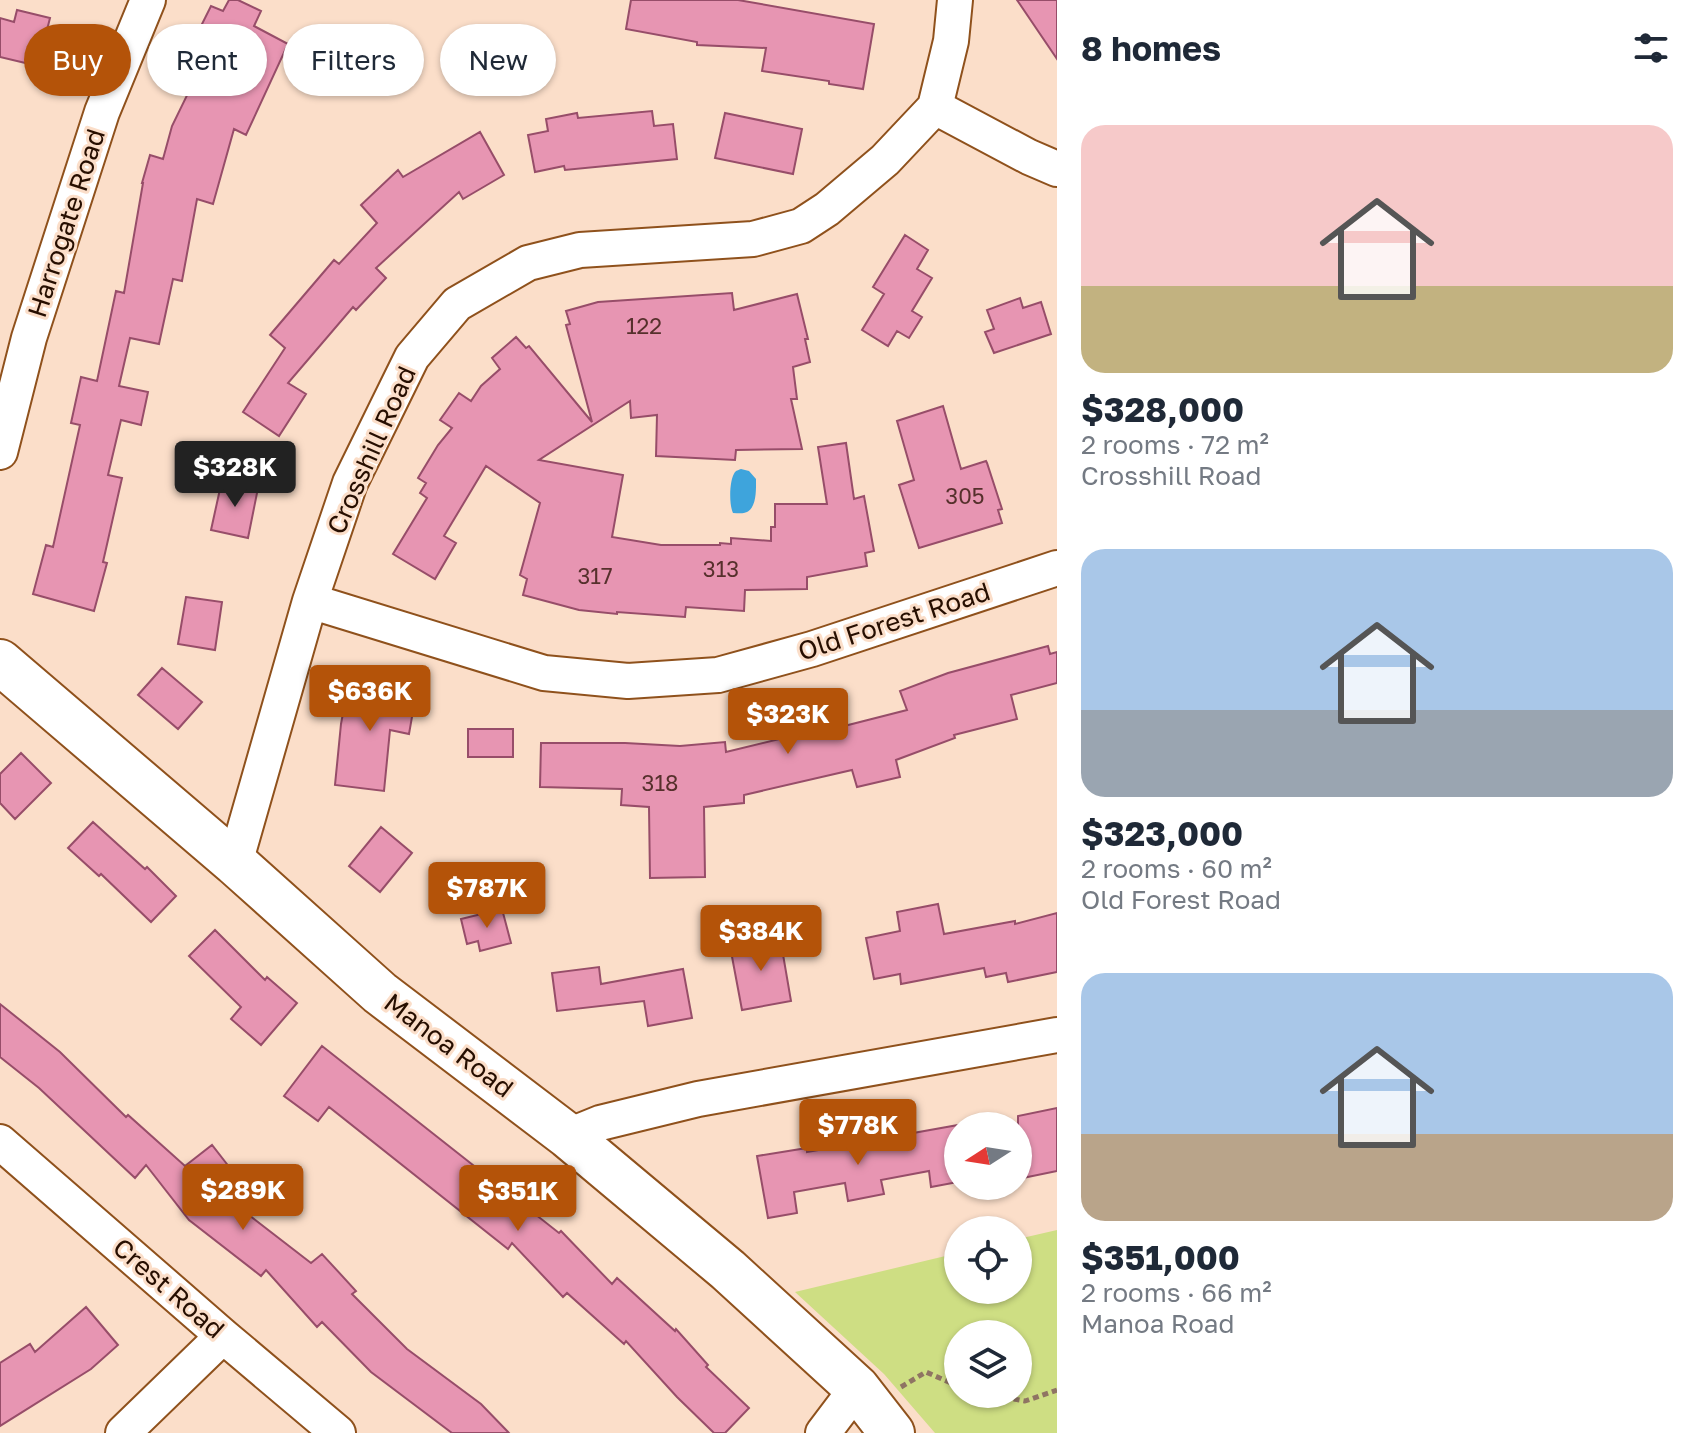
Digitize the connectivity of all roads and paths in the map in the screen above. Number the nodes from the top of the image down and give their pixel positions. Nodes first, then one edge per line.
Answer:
1 (148, 0) edge
2 (955, 0) edge
3 (935, 107) junction
4 (1057, 169) edge
5 (0, 452) edge
6 (1057, 568) edge
7 (310, 601) junction
8 (0, 662) edge
9 (235, 863) junction
10 (1057, 1035) edge
11 (568, 1136) junction
12 (0, 1142) edge
13 (223, 1336) junction
14 (944, 1380) edge
15 (1057, 1390) edge
16 (1032, 1399) edge
17 (873, 1410) edge
18 (123, 1433) edge
19 (338, 1433) edge
20 (823, 1433) edge

1 - 5 street, Harrogate Road
2 - 3 street, Crosshill Road
3 - 4 street
3 - 7 street, Crosshill Road
6 - 7 street, Old Forest Road
7 - 9 street, Crosshill Road
8 - 9 main road, Manoa Road
9 - 11 main road, Manoa Road
10 - 11 street
11 - 17 main road, Manoa Road
12 - 13 street, Crest Road
13 - 18 street
13 - 19 street, Crest Road
14 - 17 path
15 - 16 path
17 - 20 street

